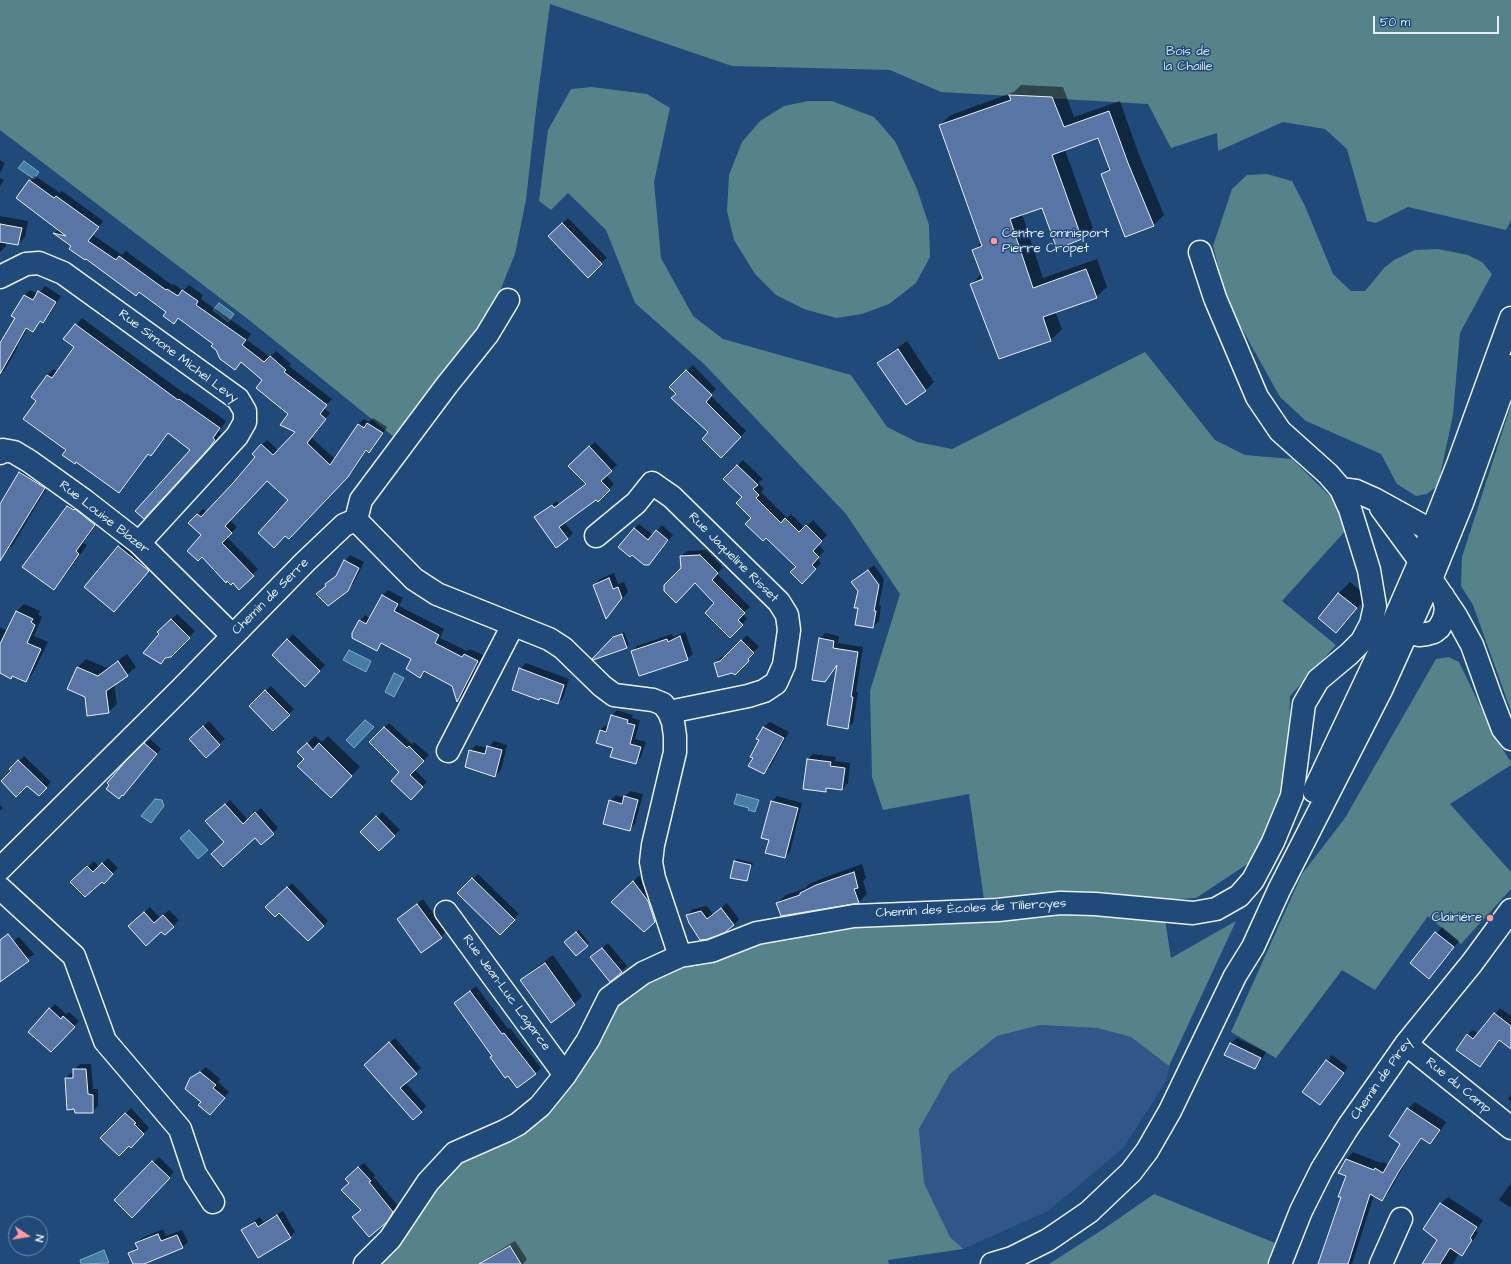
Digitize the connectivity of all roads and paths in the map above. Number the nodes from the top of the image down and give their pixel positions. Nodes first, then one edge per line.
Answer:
1 (1200, 252) dead end
2 (0, 277) edge
3 (508, 300) dead end
4 (1511, 318) edge
5 (1511, 366) edge
6 (0, 453) edge
7 (1342, 489) junction
8 (1374, 499) junction
9 (356, 520) junction
10 (1432, 531) junction
11 (596, 536) dead end
12 (139, 543) junction
13 (1426, 569) junction
14 (1444, 596) junction
15 (513, 625) junction
16 (1407, 633) junction
17 (232, 635) junction
18 (669, 712) junction
19 (1360, 733) junction
20 (1511, 739) edge
21 (448, 751) dead end
22 (0, 869) edge
23 (0, 888) edge
24 (1511, 910) edge
25 (446, 912) dead end
26 (680, 956) junction
27 (1235, 976) junction
28 (1406, 1044) junction
29 (565, 1075) junction
30 (1511, 1128) edge
31 (213, 1202) dead end
32 (1401, 1219) dead end
33 (365, 1264) edge
34 (992, 1264) edge
35 (1280, 1264) edge
36 (1381, 1264) edge

1 - 7 street
2 - 12 street, Rue Simone Michel Levy
3 - 9 street
4 - 10 street
5 - 13 street
6 - 12 street, Rue Louise Blazer
7 - 8 street
7 - 26 street, Chemin des Écoles de Tilleroyes
8 - 10 street
8 - 13 street
9 - 15 street
9 - 17 street, Chemin de Serre
10 - 13 street
11 - 18 street, Rue Jaqueline Risset
12 - 17 street, Rue Louise Blazer
13 - 14 street
13 - 16 street
13 - 19 street
13 - 27 street
14 - 16 street
14 - 20 street
15 - 18 street
15 - 21 street
16 - 19 street
17 - 22 street, Chemin de Serre
18 - 26 street
19 - 27 street
23 - 31 street
24 - 28 street, Chemin de Pirey
25 - 29 street, Rue Jean-Luc Lagarce
26 - 29 street, Chemin des Écoles de Tilleroyes
27 - 34 street
28 - 30 street, Rue du Camp
28 - 35 street, Chemin de Pirey
29 - 33 street, Chemin des Écoles de Tilleroyes
32 - 36 street

